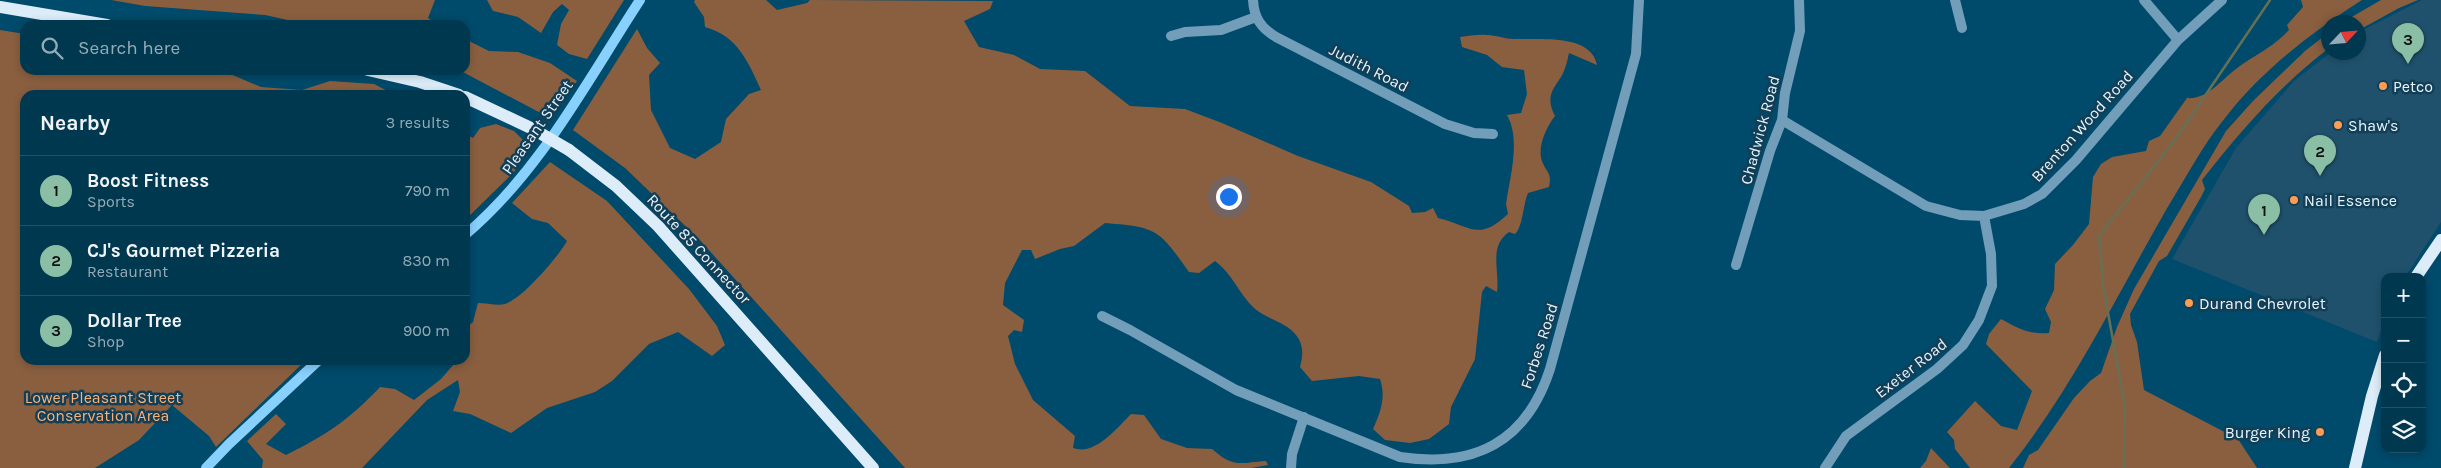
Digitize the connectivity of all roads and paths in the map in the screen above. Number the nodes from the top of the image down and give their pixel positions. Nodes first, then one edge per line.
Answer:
1 (640, 0) edge
2 (1253, 0) edge
3 (1639, 0) edge
4 (1800, 0) edge
5 (1955, 0) edge
6 (2144, 0) edge
7 (2222, 0) edge
8 (0, 6) edge
9 (1256, 17) junction
10 (79, 20) edge
11 (1962, 28) dead end
12 (1171, 36) dead end
13 (2178, 40) junction
14 (390, 75) edge
15 (445, 90) edge
16 (470, 99) edge
17 (1782, 120) junction
18 (1493, 134) dead end
19 (1984, 216) junction
20 (470, 230) edge
21 (2441, 240) edge
22 (1736, 265) dead end
23 (2419, 273) edge
24 (1102, 316) dead end
25 (2382, 363) edge
26 (314, 365) edge
27 (1304, 417) junction
28 (206, 468) edge
29 (873, 468) edge
30 (1291, 468) edge
31 (1825, 468) edge
32 (2355, 468) edge

1 - 20 street, Pleasant Street
2 - 9 street
3 - 27 street, Forbes Road
4 - 17 street, Chadwick Road
5 - 11 street
6 - 13 street
7 - 13 street, Brenton Wood Road
8 - 10 main road
9 - 12 street
9 - 18 street, Judith Road
13 - 19 street, Brenton Wood Road
14 - 15 main road
16 - 29 main road, Route 85 Connector, bridge
17 - 19 street, Brenton Wood Road
17 - 22 street, Chadwick Road
19 - 31 street, Exeter Road
21 - 23 main road
24 - 27 street, Forbes Road
25 - 32 main road
26 - 28 street
27 - 30 street

